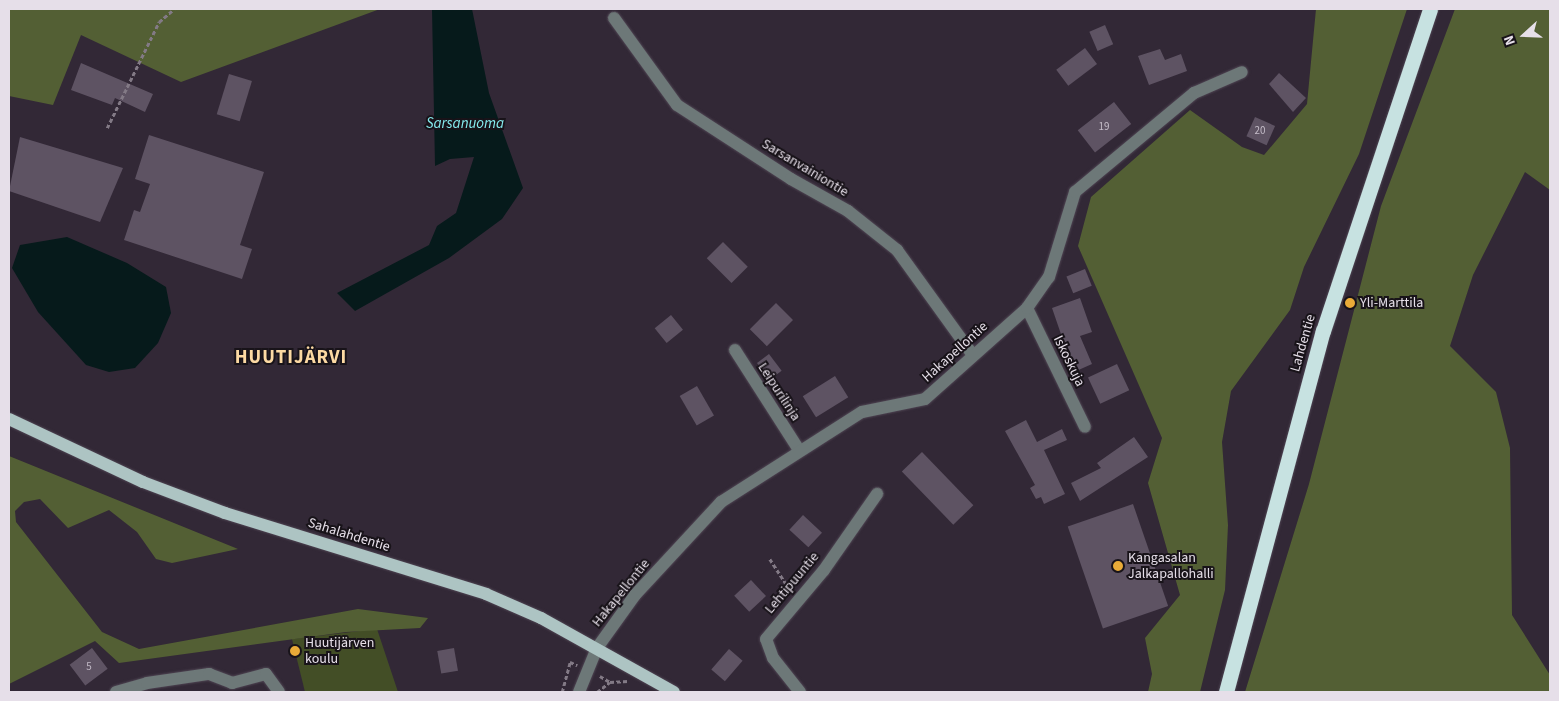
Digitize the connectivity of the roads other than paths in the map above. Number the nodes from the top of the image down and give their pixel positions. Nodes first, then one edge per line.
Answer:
1 (1430, 9) edge
2 (614, 18) dead end
3 (1242, 72) dead end
4 (1027, 308) junction
5 (735, 350) dead end
6 (972, 354) junction
7 (9, 419) edge
8 (1085, 427) dead end
9 (799, 450) junction
10 (877, 494) dead end
11 (1242, 622) junction
12 (597, 648) junction
13 (147, 688) edge
14 (116, 692) edge
15 (279, 692) edge
16 (579, 692) edge
17 (674, 692) edge
18 (800, 692) edge
19 (1222, 692) edge
20 (1227, 692) edge

1 - 11 highway, Lahdentie
2 - 6 street, Sarsanvainiontie
3 - 4 street, Hakapellontie
4 - 6 street, Hakapellontie
4 - 8 street, Iskoskuja
5 - 9 street, Leipurilinja
6 - 9 street, Hakapellontie
7 - 12 main road, Sahalahdentie
9 - 12 street, Hakapellontie
10 - 18 street, Lehtipuuntie
11 - 19 highway
11 - 20 highway, Lahdentie
12 - 16 street, Hakapellontie
12 - 17 main road, Sahalahdentie
13 - 14 street
13 - 15 street

